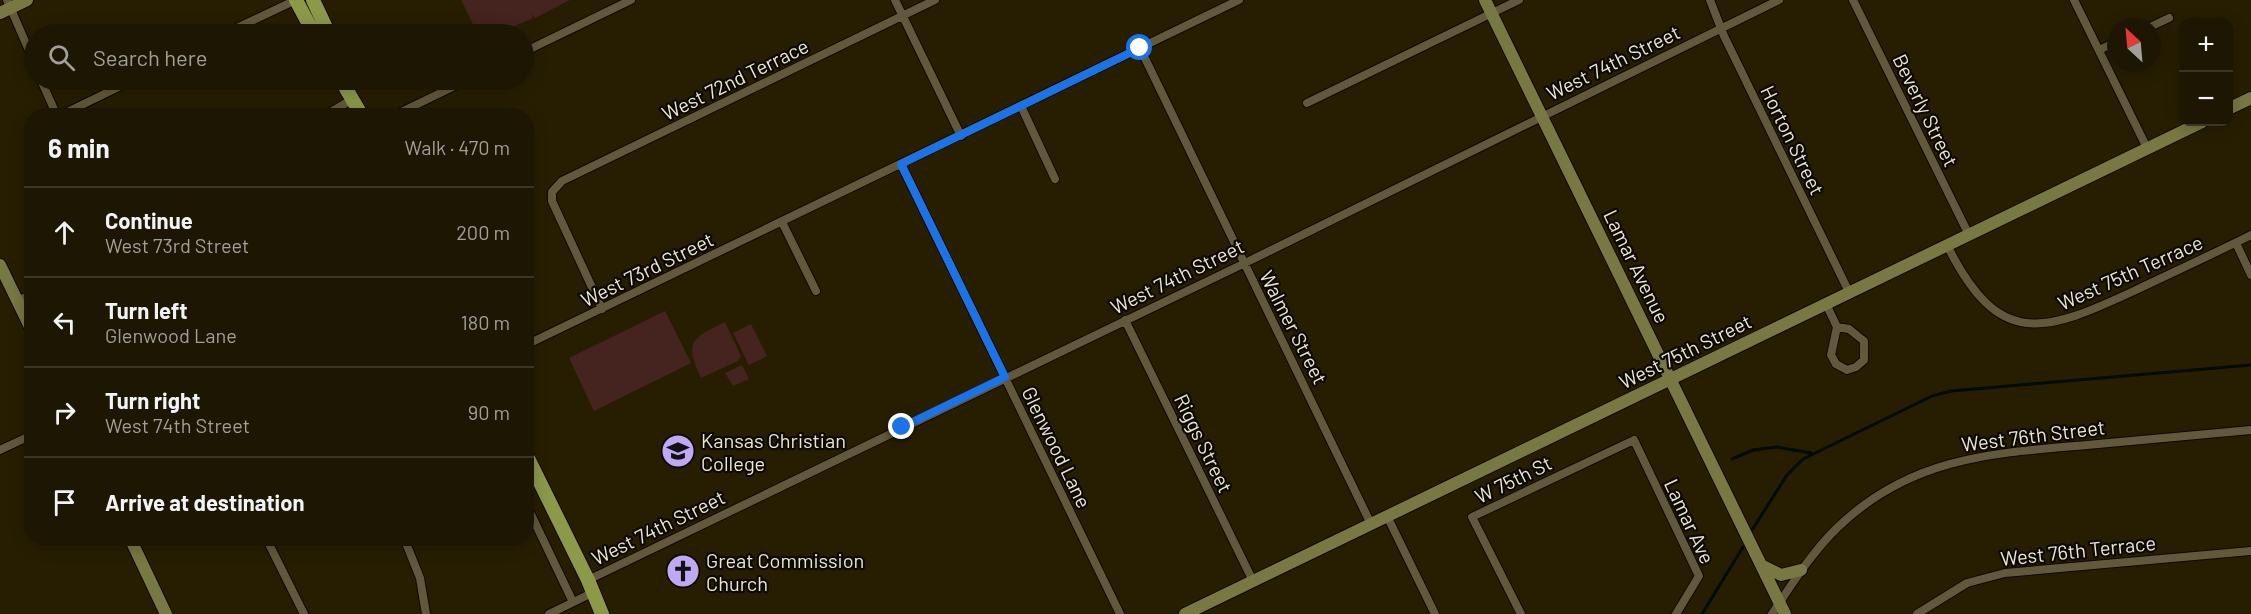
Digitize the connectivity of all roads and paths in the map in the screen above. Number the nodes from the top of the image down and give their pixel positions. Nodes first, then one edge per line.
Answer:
1 (27, 0) edge
2 (296, 0) edge
3 (313, 0) edge
4 (631, 0) edge
5 (895, 0) edge
6 (935, 0) edge
7 (1239, 0) edge
8 (1485, 0) edge
9 (1519, 0) edge
10 (1710, 0) edge
11 (1779, 0) edge
12 (1853, 0) edge
13 (2074, 0) edge
14 (6, 7) edge
15 (1491, 13) junction
16 (902, 16) junction
17 (2169, 18) dead end
18 (2161, 22) edge
19 (245, 24) edge
20 (309, 24) edge
21 (324, 24) edge
22 (1722, 28) junction
23 (24, 42) edge
24 (2107, 46) edge
25 (534, 47) edge
26 (1140, 48) junction
27 (2099, 50) junction
28 (46, 90) edge
29 (112, 90) edge
30 (347, 90) edge
31 (350, 90) edge
32 (446, 90) edge
33 (2251, 98) edge
34 (353, 99) junction
35 (1307, 103) dead end
36 (1020, 106) junction
37 (2233, 107) edge
38 (54, 108) edge
39 (75, 108) edge
40 (338, 108) edge
41 (358, 108) edge
42 (409, 108) edge
43 (1541, 116) junction
44 (2194, 126) edge
45 (960, 135) junction
46 (2147, 148) junction
47 (901, 164) junction
48 (1055, 179) dead end
49 (782, 222) junction
50 (1969, 235) junction
51 (2251, 235) edge
52 (2236, 243) junction
53 (1947, 245) junction
54 (1243, 264) junction
55 (0, 265) edge
56 (2251, 275) edge
57 (816, 291) dead end
58 (1849, 292) junction
59 (24, 298) edge
60 (17, 301) junction
61 (1826, 304) junction
62 (602, 309) junction
63 (24, 315) edge
64 (1125, 320) junction
65 (1837, 327) junction
66 (534, 341) edge
67 (1005, 377) junction
68 (1671, 380) junction
69 (2251, 430) edge
70 (24, 439) edge
71 (1634, 440) joint
72 (0, 450) edge
73 (534, 470) edge
74 (1387, 516) junction
75 (534, 521) edge
76 (1371, 524) junction
77 (134, 546) edge
78 (270, 546) edge
79 (407, 546) edge
80 (2251, 551) edge
81 (1761, 565) junction
82 (1801, 570) junction
83 (1253, 581) junction
84 (591, 586) junction
85 (573, 602) junction
86 (1782, 608) edge
87 (166, 614) edge
88 (304, 614) edge
89 (426, 614) edge
90 (549, 614) edge
91 (604, 614) edge
92 (1120, 614) edge
93 (1185, 614) edge
94 (1435, 614) edge
95 (1521, 614) edge
96 (1677, 614) edge
97 (1772, 614) edge
98 (1917, 614) edge

1 - 14 main road
2 - 19 street
2 - 20 main road
3 - 21 main road
4 - 25 street
5 - 16 street
6 - 16 street, West 72nd Terrace
7 - 26 street, West 73rd Street
8 - 15 main road, Lamar Avenue
9 - 15 street
10 - 22 street, Horton Street
11 - 22 street, West 74th Street
12 - 50 street, Beverly Street
13 - 27 street
14 - 23 street
15 - 35 street
15 - 43 main road, Lamar Avenue
16 - 45 street
16 - 62 street, West 72nd Terrace
17 - 18 street
22 - 43 street, West 74th Street
22 - 58 street, Horton Street
24 - 27 street
26 - 36 street, West 73rd Street
26 - 54 street, Walmer Street
27 - 46 street
28 - 38 street
29 - 39 street
30 - 34 main road
31 - 34 main road
32 - 42 street
33 - 37 main road
34 - 40 street
34 - 41 main road
36 - 45 street, West 73rd Street
36 - 48 street
43 - 54 street, West 74th Street
43 - 68 main road, Lamar Avenue
44 - 46 main road, West 75th Street
45 - 47 street, West 73rd Street
46 - 50 main road, West 75th Street
47 - 49 street, West 73rd Street
47 - 67 street, Glenwood Lane
49 - 57 street
49 - 62 street, West 73rd Street
50 - 53 main road, West 75th Street
51 - 52 street, West 75th Terrace
52 - 53 street, West 75th Terrace
52 - 56 street
53 - 58 main road, West 75th Street
54 - 64 street, West 74th Street
54 - 76 street, Walmer Street
55 - 60 main road
58 - 61 main road, West 75th Street
59 - 60 street
60 - 63 main road
61 - 65 street
61 - 68 main road, West 75th Street
62 - 66 street, West 73rd Street
64 - 67 street, West 74th Street
64 - 83 street, Riggs Street
65 - 65 street
67 - 84 street, West 74th Street
67 - 92 street, Glenwood Lane
68 - 74 main road, West 75th Street
68 - 81 main road, Lamar Avenue
69 - 82 street, West 76th Street
70 - 72 street
71 - 95 street, W 75th St
71 - 96 street, Lamar Ave
73 - 84 main road
74 - 76 main road, West 75th Street
74 - 94 street
75 - 85 street
76 - 83 main road, West 75th Street
77 - 87 main road
78 - 88 street
79 - 89 street
80 - 98 street, West 76th Terrace
81 - 82 main road
81 - 86 main road, Lamar Avenue
82 - 86 street, West 76th Street
83 - 93 main road, West 75th Street
84 - 85 street, West 74th Street
84 - 91 main road
85 - 90 street, West 74th Street
86 - 97 street, West 76th Street

